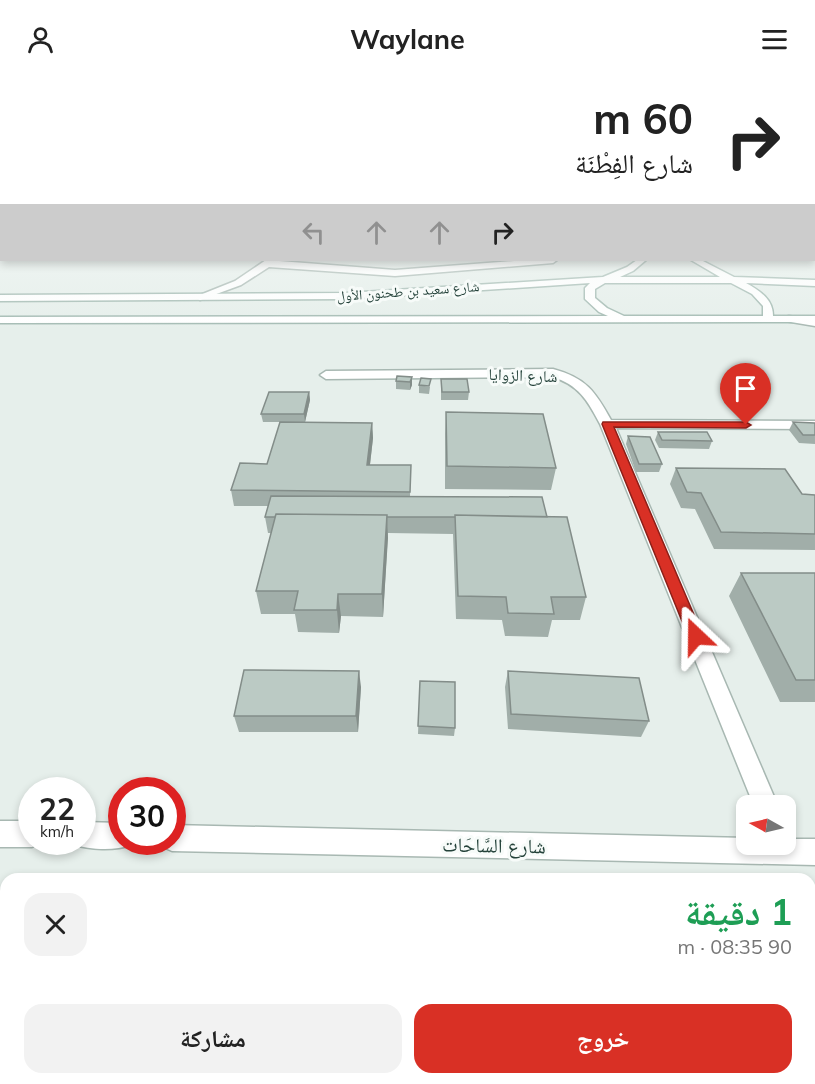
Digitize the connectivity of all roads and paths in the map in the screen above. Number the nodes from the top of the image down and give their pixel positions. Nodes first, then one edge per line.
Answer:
1 (541, 261) edge
2 (641, 261) edge
3 (697, 261) edge
4 (269, 262) edge
5 (603, 280) junction
6 (733, 280) junction
7 (815, 284) edge
8 (200, 297) junction
9 (0, 298) edge
10 (627, 319) junction
11 (768, 319) junction
12 (0, 320) edge
13 (815, 321) edge
14 (326, 375) dead end
15 (607, 424) junction
16 (815, 425) edge
17 (761, 795) edge
18 (0, 834) edge
19 (18, 834) edge
20 (186, 838) edge
21 (736, 847) edge
22 (796, 850) edge
23 (815, 852) edge

1 - 4 main road
2 - 5 main road
3 - 6 main road
4 - 8 main road
5 - 6 main road, شارع سعيد بن طحنون الأول
5 - 8 main road, شارع سعيد بن طحنون الأول
5 - 10 main road
6 - 7 main road, شارع سعيد بن طحنون الأول
6 - 11 main road
8 - 9 main road, شارع سعيد بن طحنون الأول
10 - 11 main road, شارع سعيد بن طحنون الأول
10 - 12 main road, شارع سعيد بن طحنون الأول
11 - 13 main road, شارع سعيد بن طحنون الأول
14 - 15 main road, شارع الزوايا
15 - 16 main road
15 - 17 main road, شارع الزوايا
18 - 19 main road
20 - 21 main road, شارع السَّاحَات
22 - 23 main road, شارع السَّاحَات

